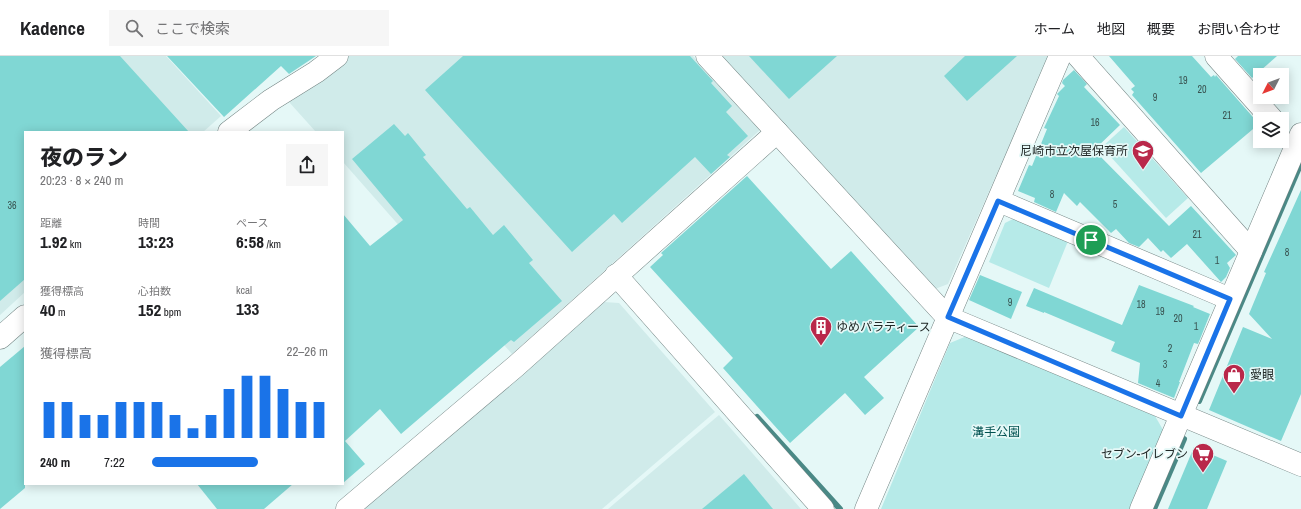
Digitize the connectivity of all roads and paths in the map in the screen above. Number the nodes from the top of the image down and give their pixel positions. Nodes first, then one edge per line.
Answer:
1 (337, 56) edge
2 (707, 56) edge
3 (1060, 56) edge
4 (1078, 56) edge
5 (1216, 56) edge
6 (1266, 112) edge
7 (230, 131) edge
8 (777, 132) junction
9 (1293, 137) edge
10 (998, 201) junction
11 (1251, 251) junction
12 (616, 275) junction
13 (1230, 299) junction
14 (24, 317) edge
15 (948, 317) junction
16 (0, 338) edge
17 (1181, 416) junction
18 (1301, 465) edge
19 (347, 509) edge
20 (823, 509) edge
21 (866, 509) edge
22 (1141, 509) edge

1 - 7 street
2 - 8 street
3 - 10 street
4 - 11 street
5 - 6 street
8 - 12 street
8 - 15 street
9 - 11 street
10 - 13 street
10 - 15 street
11 - 13 street
12 - 19 street
12 - 20 street
13 - 17 street
14 - 16 street
15 - 17 street
15 - 21 street
17 - 18 street
17 - 22 street

